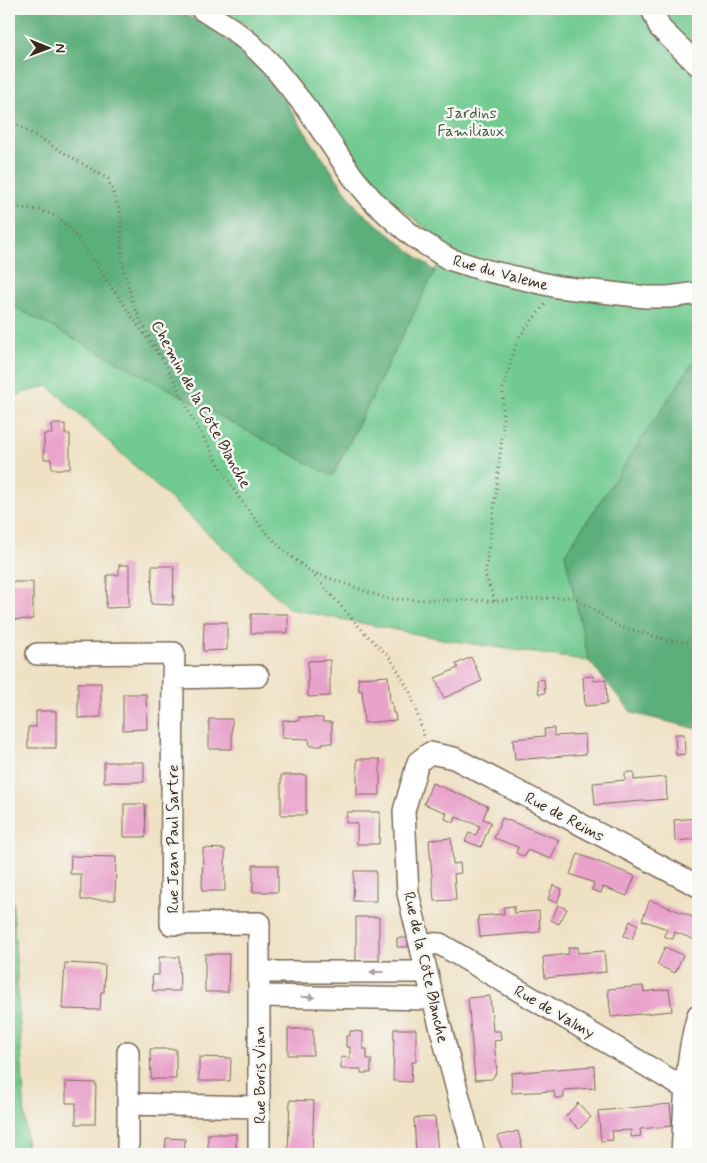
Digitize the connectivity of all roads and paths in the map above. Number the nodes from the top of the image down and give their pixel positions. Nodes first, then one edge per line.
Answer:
1 (201, 9) edge
2 (652, 9) edge
3 (698, 65) edge
4 (9, 120) edge
5 (9, 207) edge
6 (558, 288) junction
7 (698, 293) edge
8 (172, 376) junction
9 (311, 572) junction
10 (495, 601) junction
11 (698, 643) edge
12 (37, 654) dead end
13 (258, 676) dead end
14 (173, 678) junction
15 (430, 753) junction
16 (698, 886) edge
17 (420, 943) junction
18 (259, 972) junction
19 (426, 972) junction
20 (260, 996) junction
21 (433, 999) junction
22 (698, 1016) edge
23 (128, 1052) dead end
24 (686, 1089) junction
25 (129, 1104) junction
26 (258, 1107) junction
27 (128, 1154) edge
28 (259, 1154) edge
29 (474, 1154) edge
30 (682, 1154) edge

1 - 6 street, Rue du Valeme
2 - 3 street
4 - 8 path, Chemin de la Côte Blanche
5 - 8 path
6 - 7 street, Rue du Valeme
6 - 10 path
8 - 9 path, Chemin de la Côte Blanche
9 - 10 path
9 - 15 path, Chemin de la Côte Blanche
10 - 11 path
12 - 14 street, Rue Jean Paul Sartre
13 - 14 street
14 - 18 street, Rue Jean Paul Sartre
15 - 16 street, Rue de Reims
15 - 17 street, Rue de la Côte Blanche
17 - 19 street, Rue de la Côte Blanche
17 - 24 street, Rue de Valmy
19 -> 18 street
18 - 20 street, Rue Jean Paul Sartre
19 - 21 street, Rue de la Côte Blanche
20 -> 21 street
20 - 26 street, Rue Boris Vian
21 - 29 street, Rue de la Côte Blanche
22 - 24 street
23 - 25 street
24 - 30 street
25 - 26 street
25 - 27 street
26 - 28 street, Rue Boris Vian

